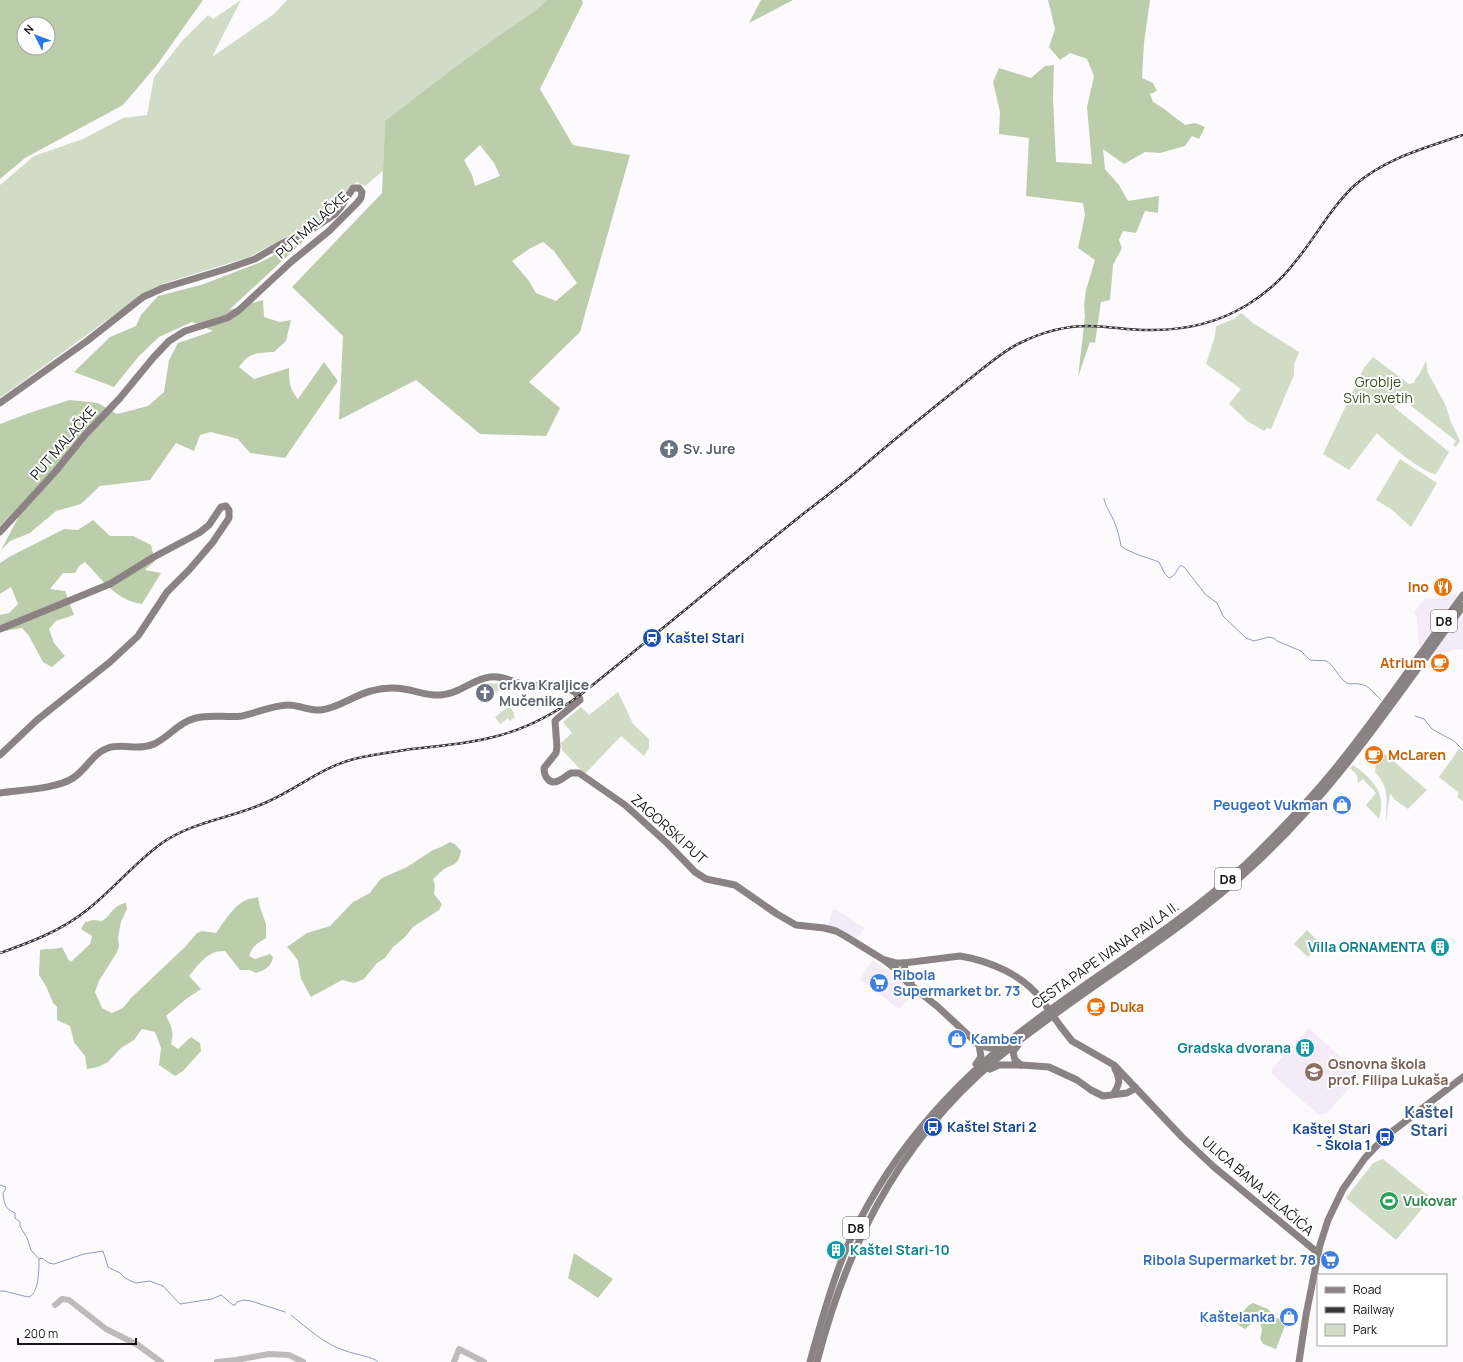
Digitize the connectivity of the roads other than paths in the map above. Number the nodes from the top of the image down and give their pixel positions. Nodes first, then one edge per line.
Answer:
1 (0, 403) edge
2 (0, 532) edge
3 (1463, 595) edge
4 (1463, 606) edge
5 (0, 629) edge
6 (0, 755) edge
7 (0, 793) edge
8 (899, 965) junction
9 (1028, 1034) junction
10 (1006, 1042) junction
11 (979, 1045) junction
12 (1022, 1065) junction
13 (1114, 1065) junction
14 (972, 1076) junction
15 (1463, 1077) edge
16 (1133, 1085) junction
17 (1115, 1091) junction
18 (1109, 1096) junction
19 (1318, 1253) junction
20 (55, 1304) dead end
21 (161, 1362) edge
22 (217, 1362) edge
23 (302, 1362) edge
24 (454, 1362) edge
25 (484, 1362) edge
26 (810, 1362) edge
27 (816, 1362) edge
28 (1299, 1362) edge

1 - 2 main road, PUT MALAČKE
3 - 10 main road, CESTA PAPE IVANA PAVLA II. / D8
4 - 9 main road, CESTA PAPE IVANA PAVLA II. / D8
5 - 6 main road
7 - 8 main road, ZAGORSKI PUT
8 - 11 main road
8 - 13 main road, ULICA BANA JELAČIĆA, bridge
9 - 12 main road
9 - 14 main road, CESTA PAPE IVANA PAVLA II. / D8
10 - 11 main road
10 - 14 main road, CESTA PAPE IVANA PAVLA II. / D8
11 - 14 main road
12 - 14 main road
12 - 18 main road
13 - 16 main road, ULICA BANA JELAČIĆA
13 - 17 main road
14 - 26 main road, CESTA PAPE IVANA PAVLA II. / D8
14 - 27 main road, CESTA PAPE IVANA PAVLA II. / D8
15 - 19 main road
16 - 17 main road
16 - 18 main road
16 - 19 main road, ULICA BANA JELAČIĆA
17 - 18 main road
19 - 28 main road
20 - 21 street
22 - 23 street
24 - 25 street

